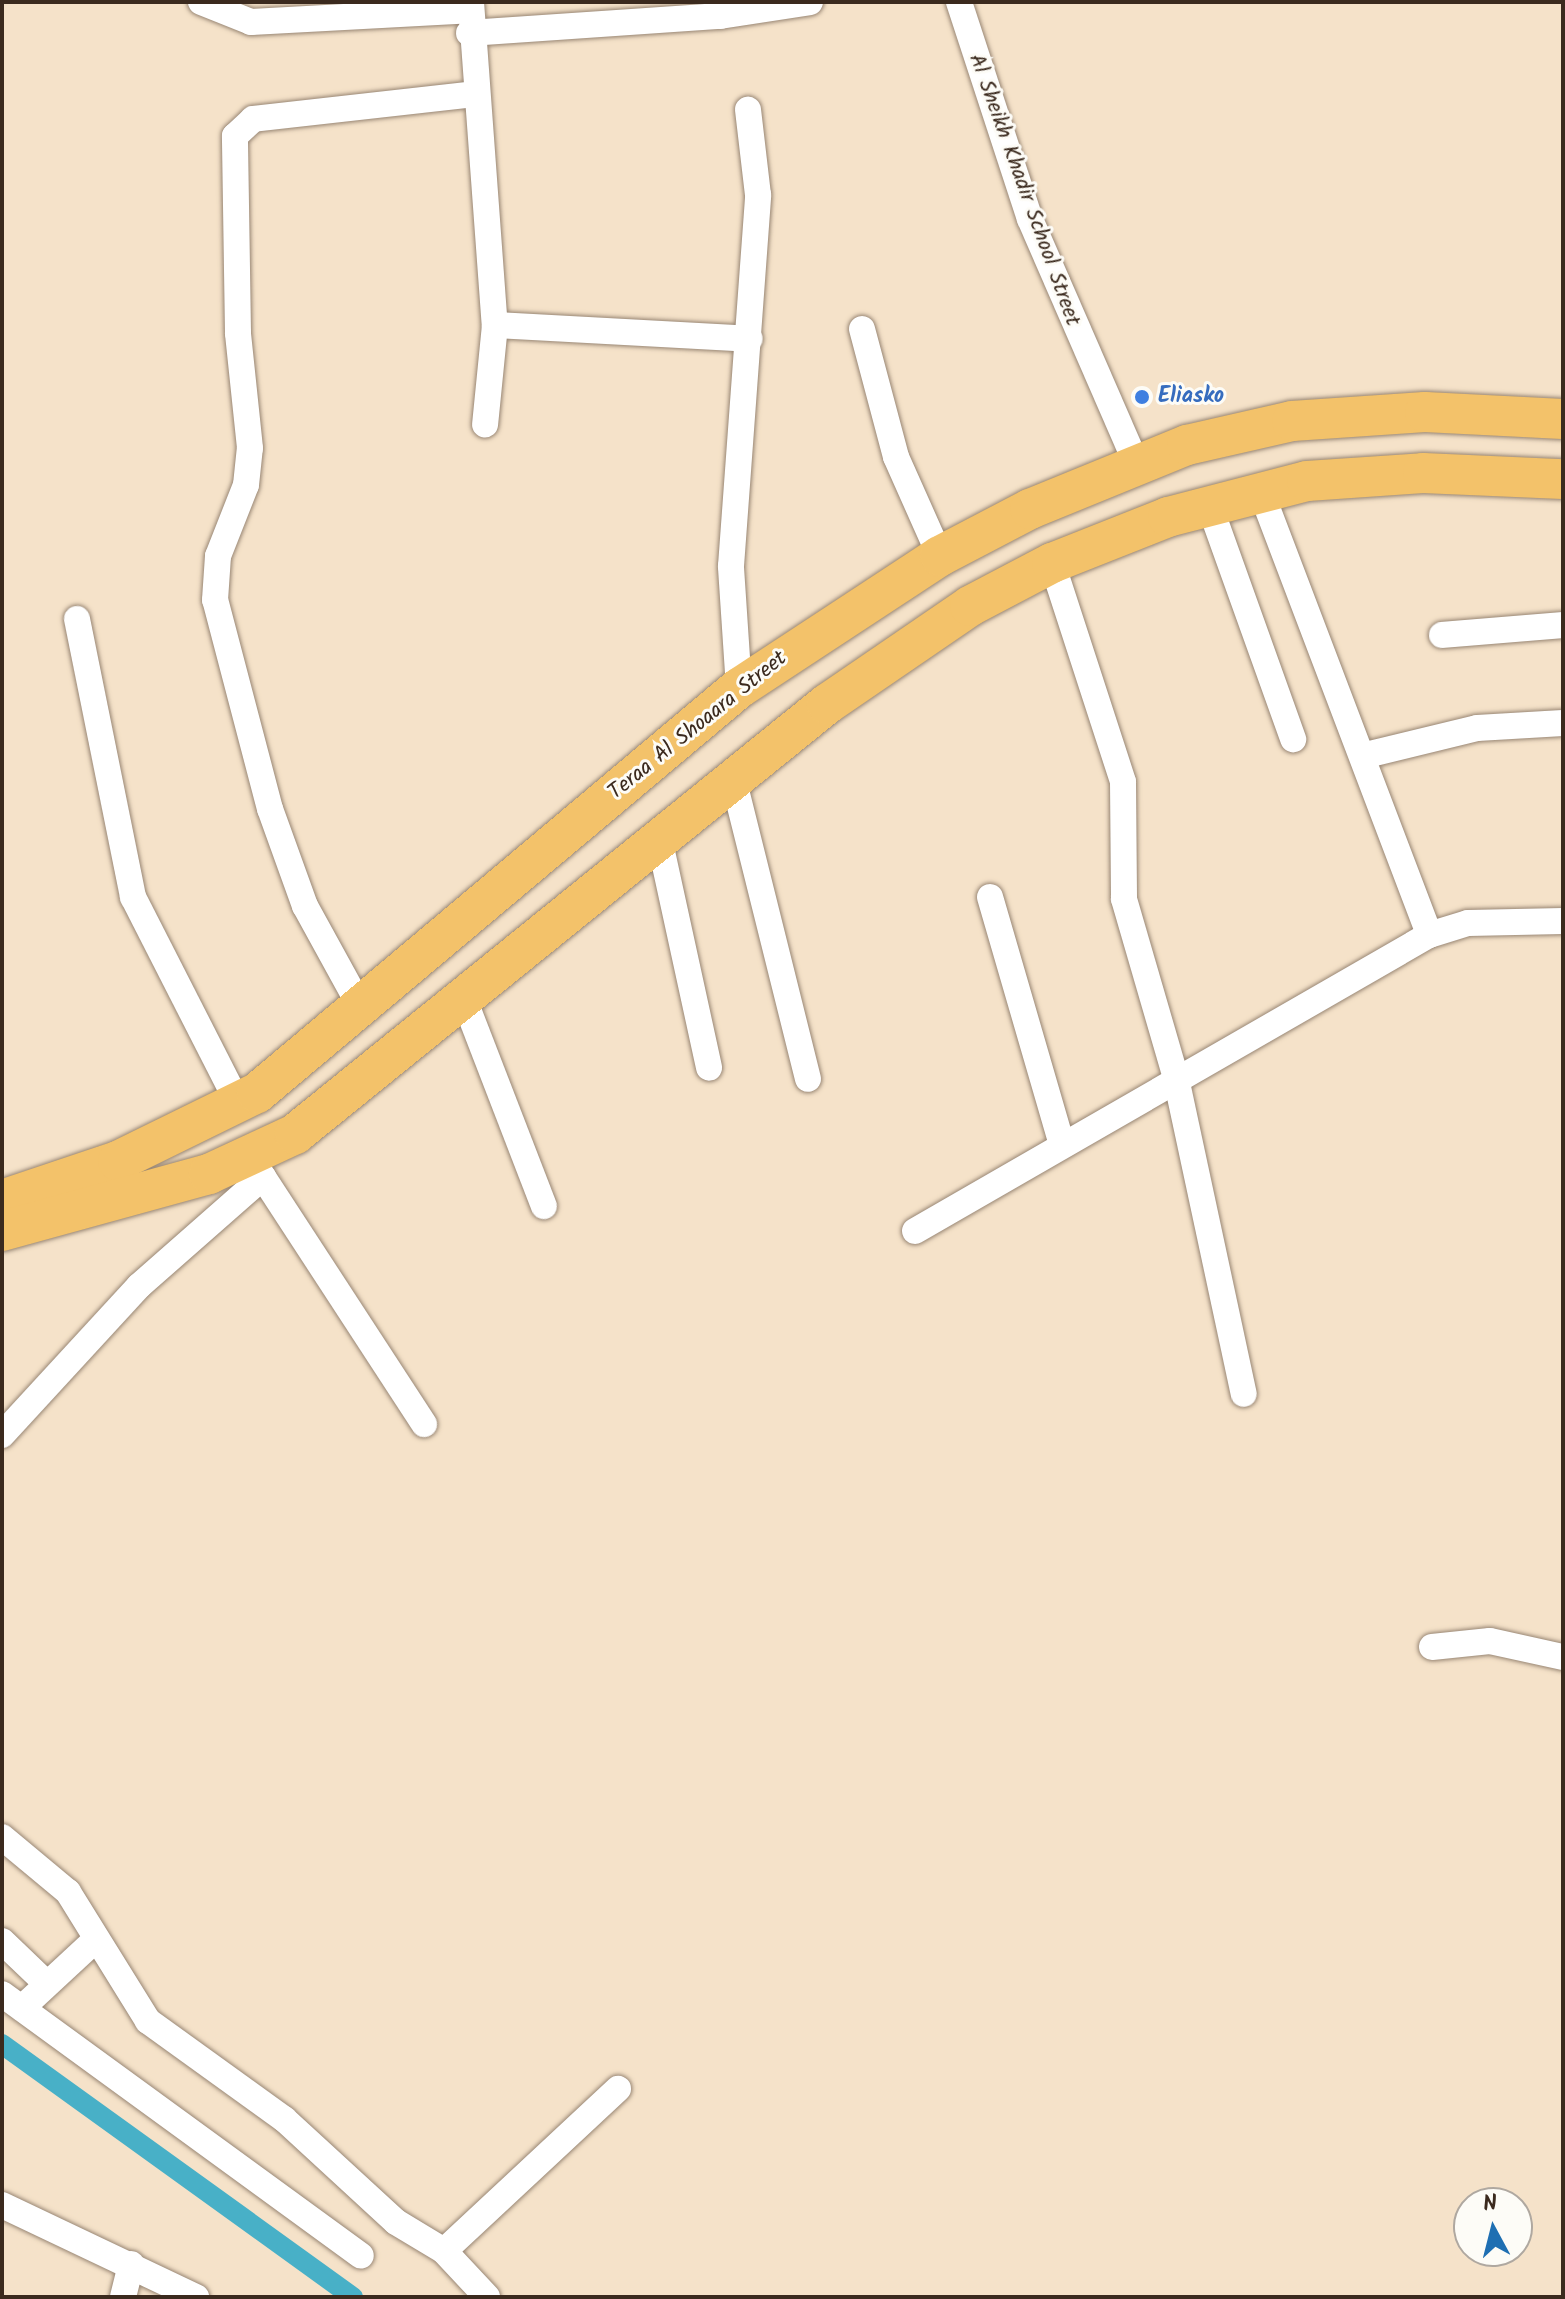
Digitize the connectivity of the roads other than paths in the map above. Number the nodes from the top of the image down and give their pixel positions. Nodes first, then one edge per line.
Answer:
1 (201, 2) edge
2 (810, 2) edge
3 (959, 2) edge
4 (470, 15) edge
5 (475, 94) junction
6 (748, 110) dead end
7 (495, 325) junction
8 (862, 329) dead end
9 (750, 339) junction
10 (1351, 414) junction
11 (1563, 419) edge
12 (485, 425) dead end
13 (1136, 463) junction
14 (1356, 474) junction
15 (1563, 479) edge
16 (1260, 489) junction
17 (1209, 504) junction
18 (940, 556) junction
19 (1052, 563) junction
20 (970, 606) junction
21 (77, 619) dead end
22 (1563, 625) edge
23 (1442, 635) dead end
24 (739, 688) junction
25 (1563, 723) edge
26 (1293, 739) dead end
27 (1362, 756) junction
28 (733, 778) junction
29 (659, 838) junction
30 (990, 897) dead end
31 (1563, 921) edge
32 (1429, 935) junction
33 (464, 999) junction
34 (360, 1006) junction
35 (709, 1068) dead end
36 (1176, 1078) junction
37 (808, 1079) dead end
38 (248, 1099) junction
39 (193, 1128) junction
40 (295, 1134) junction
41 (1062, 1145) junction
42 (257, 1168) junction
43 (209, 1174) junction
44 (2, 1200) edge
45 (544, 1206) dead end
46 (2, 1231) edge
47 (915, 1231) dead end
48 (1244, 1394) dead end
49 (424, 1424) dead end
50 (2, 1435) edge
51 (1432, 1647) dead end
52 (1563, 1657) edge
53 (2, 1837) edge
54 (2, 1941) edge
55 (94, 1941) junction
56 (47, 1984) junction
57 (12, 2001) edge
58 (618, 2089) dead end
59 (2, 2205) edge
60 (444, 2251) junction
61 (361, 2256) dead end
62 (131, 2264) junction
63 (123, 2297) edge
64 (196, 2297) edge
65 (487, 2297) edge

1 - 4 street
2 - 4 street
3 - 13 street, Al Sheikh Khadir School Street
4 - 5 street
5 - 7 street
5 - 34 street
6 - 9 street
7 - 9 street
7 - 12 street
8 - 18 street
9 - 24 street
10 - 11 highway, Teraa Al Shoaara Street
10 - 13 highway, Teraa Al Shoaara Street
10 - 14 highway
13 - 18 highway, Teraa Al Shoaara Street
14 - 15 highway
14 - 16 highway
16 - 17 highway
16 - 27 street
17 - 19 highway
17 - 26 street
18 - 20 highway
18 - 24 highway, Teraa Al Shoaara Street
19 - 20 highway
19 - 36 street
20 - 28 highway
21 - 38 street
22 - 23 street
24 - 34 highway, Teraa Al Shoaara Street
25 - 27 street
27 - 32 street
28 - 29 highway
28 - 37 street
29 - 33 highway
29 - 35 street
30 - 41 street
31 - 32 street
32 - 36 street
33 - 40 highway
33 - 45 street
34 - 38 highway, Teraa Al Shoaara Street
36 - 41 street
36 - 48 street
38 - 39 highway, Teraa Al Shoaara Street
38 - 40 highway
39 - 43 highway
39 - 44 highway, Teraa Al Shoaara Street
40 - 42 highway
41 - 47 street
42 - 43 highway
42 - 49 street
42 - 50 street
43 - 46 highway
51 - 52 street
53 - 55 street
54 - 56 street
55 - 56 street
55 - 60 street
56 - 57 street
57 - 61 street
58 - 60 street
59 - 62 street
60 - 65 street
62 - 63 street
62 - 64 street

